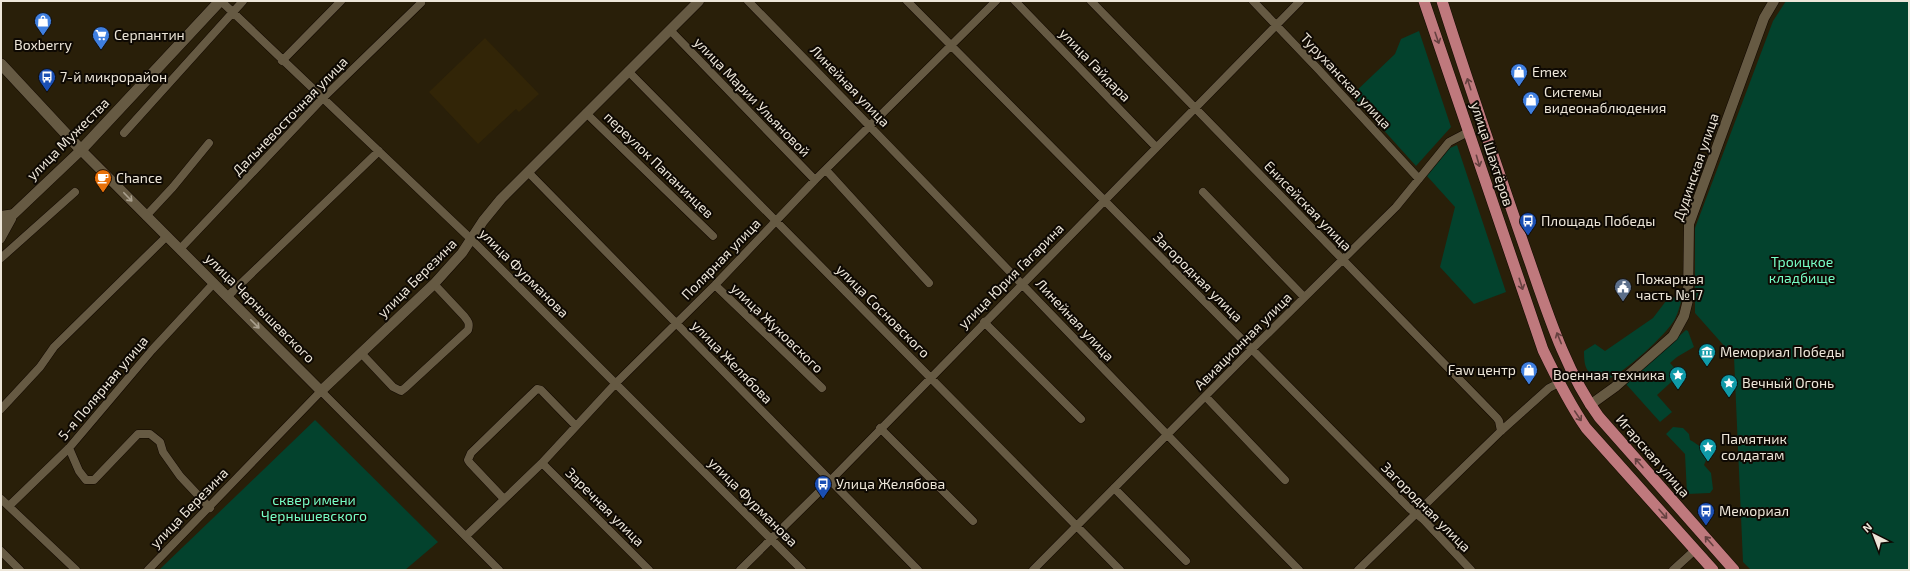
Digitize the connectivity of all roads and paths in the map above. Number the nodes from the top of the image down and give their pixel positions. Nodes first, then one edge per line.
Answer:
1 (221, 1) edge
2 (243, 1) edge
3 (341, 1) edge
4 (699, 1) edge
5 (748, 1) edge
6 (907, 1) edge
7 (996, 1) edge
8 (1014, 1) edge
9 (1091, 1) edge
10 (1253, 1) edge
11 (1300, 1) edge
12 (1424, 1) edge
13 (1442, 1) edge
14 (1774, 1) edge
15 (421, 3) dead end
16 (233, 12) junction
17 (1276, 26) junction
18 (670, 30) junction
19 (951, 47) junction
20 (282, 60) junction
21 (1, 64) edge
22 (628, 71) junction
23 (322, 99) junction
24 (1196, 108) junction
25 (586, 113) junction
26 (870, 126) junction
27 (1470, 131) junction
28 (124, 133) dead end
29 (209, 143) dead end
30 (1156, 147) junction
31 (80, 150) junction
32 (379, 151) junction
33 (826, 170) junction
34 (528, 172) junction
35 (1419, 179) junction
36 (815, 180) junction
37 (75, 192) dead end
38 (1203, 192) dead end
39 (1104, 200) junction
40 (15, 213) junction
41 (1, 215) edge
42 (146, 216) junction
43 (776, 222) junction
44 (1, 226) edge
45 (713, 236) dead end
46 (166, 237) junction
47 (1, 239) edge
48 (472, 240) junction
49 (180, 249) junction
50 (1, 258) edge
51 (1342, 260) junction
52 (214, 283) junction
53 (929, 283) dead end
54 (434, 284) junction
55 (1022, 284) junction
56 (715, 285) junction
57 (228, 296) junction
58 (1304, 297) junction
59 (984, 322) junction
60 (676, 324) junction
61 (1251, 350) junction
62 (361, 353) junction
63 (1574, 374) joint
64 (930, 376) junction
65 (1559, 382) junction
66 (616, 383) junction
67 (822, 388) dead end
68 (321, 391) junction
69 (1206, 397) junction
70 (1590, 405) junction
71 (1, 409) edge
72 (1081, 420) dead end
73 (576, 426) junction
74 (880, 428) junction
75 (1501, 431) junction
76 (1167, 436) junction
77 (70, 448) junction
78 (542, 462) junction
79 (1285, 480) dead end
80 (830, 481) junction
81 (1114, 488) junction
82 (1, 498) edge
83 (504, 499) junction
84 (9, 506) junction
85 (210, 508) junction
86 (1416, 514) junction
87 (973, 521) dead end
88 (1076, 525) junction
89 (466, 536) junction
90 (771, 539) junction
91 (1695, 550) junction
92 (1, 551) edge
93 (1186, 561) dead end
94 (20, 570) edge
95 (76, 570) edge
96 (148, 570) edge
97 (499, 570) edge
98 (649, 570) edge
99 (740, 570) edge
100 (802, 570) edge
101 (918, 570) edge
102 (1033, 570) edge
103 (1120, 570) edge
104 (1299, 570) edge
105 (1358, 570) edge
106 (1471, 570) edge
107 (1673, 570) edge
108 (1713, 570) edge
109 (1734, 570) edge

1 - 16 street, улица Фурманова
1 - 31 main road, улица Мужества
2 - 16 street
3 - 20 street
4 - 18 street, улица Березина
5 - 26 street, Линейная улица
6 - 19 street, Загородная улица
7 - 19 street, Полярная улица
8 - 30 street, улица Гайдара
9 - 24 street, Енисейская улица
10 - 17 street, Туруханская улица
11 - 17 street, улица Юрия Гагарина
12 -> 27 main road, улица Шахтёров
63 -> 13 main road, улица Шахтёров
14 - 70 street, Дудинская улица
15 - 23 street, Дальневосточная улица
16 - 20 street, улица Фурманова
16 - 28 street
17 - 24 street, улица Юрия Гагарина
17 - 35 street, Туруханская улица
18 - 22 street, улица Березина
18 - 36 street, улица Марии Ульяновой
19 - 26 street, Полярная улица
19 - 39 street, Загородная улица
20 - 23 street, улица Фурманова
21 - 31 main road, улица Чернышевского
22 - 25 street, улица Березина
22 - 43 street, улица Сосновского
23 - 32 street, улица Фурманова
23 - 49 street, Дальневосточная улица
24 - 30 street, улица Юрия Гагарина
24 - 51 street, Енисейская улица
25 - 34 street, улица Березина
25 - 45 street, переулок Папанинцев
26 - 33 street, Полярная улица
26 - 55 street, Линейная улица
27 - 35 street, Авиационная улица
27 -> 65 main road, улица Шахтёров
29 - 42 street
30 - 39 street, улица Юрия Гагарина
31 - 40 street, улица Мужества
31 -> 42 street, улица Чернышевского
32 - 48 street, улица Фурманова
32 - 57 street
33 - 36 street, Полярная улица
33 - 53 street
34 - 48 street, улица Березина
34 - 60 street, улица Желябова
35 - 51 street, Авиационная улица
36 - 43 street, Полярная улица
37 - 50 street
38 - 58 street
39 - 55 street, улица Юрия Гагарина
39 - 61 street, Загородная улица
40 - 41 street
40 - 44 street, улица Мужества
40 - 47 street
42 - 46 street, улица Чернышевского
43 - 56 street, Полярная улица
43 - 64 street, улица Сосновского
46 - 49 street, улица Чернышевского
46 - 71 street
48 - 54 street, улица Березина
48 - 66 street, улица Фурманова
49 - 52 street, улица Чернышевского
51 - 58 street, Авиационная улица
51 - 75 street, Енисейская улица
52 - 57 street, улица Чернышевского
52 - 77 street, 5-я Полярная улица
54 - 62 street, улица Березина
54 - 62 street
55 - 59 street, улица Юрия Гагарина
55 - 76 street, Линейная улица
56 - 60 street, Полярная улица
56 - 67 street, улица Жуковского
57 -> 68 street, улица Чернышевского
58 - 61 street, Авиационная улица
59 - 64 street, улица Юрия Гагарина
59 - 72 street
60 - 66 street, Полярная улица
60 - 80 street, улица Желябова
61 - 69 street, Авиационная улица
61 - 86 street, Загородная улица
62 - 68 street, улица Березина
63 - 70 main road, Игарская улица
64 - 74 street, улица Юрия Гагарина
64 - 88 street, улица Сосновского
65 - 75 street
65 -> 91 main road
66 - 73 street, Полярная улица
66 - 90 street, улица Фурманова
68 - 85 street, улица Березина
68 - 89 street, улица Чернышевского
69 - 76 street, Авиационная улица
69 - 79 street
109 -> 70 main road, Игарская улица
73 - 78 street, Полярная улица
73 - 83 street
74 - 80 street, улица Юрия Гагарина
74 - 87 street
75 - 86 street
76 - 81 street, Авиационная улица
76 - 104 street, Линейная улица
77 - 84 street, 5-я Полярная улица
77 - 85 street
78 - 83 street, Полярная улица
78 - 98 street, Заречная улица
80 - 90 street, улица Юрия Гагарина
80 - 101 street, улица Желябова
81 - 88 street, Авиационная улица
81 - 93 street
82 - 84 street
83 - 89 street, Полярная улица
84 - 95 street
85 - 96 street, улица Березина
86 - 105 street
86 - 106 street, Загородная улица
88 - 102 street, Авиационная улица
88 - 103 street, улица Сосновского
89 - 97 street, улица Чернышевского
90 - 99 street, улица Юрия Гагарина
90 - 100 street, улица Фурманова
91 - 107 street
91 - 108 main road
92 - 94 street

